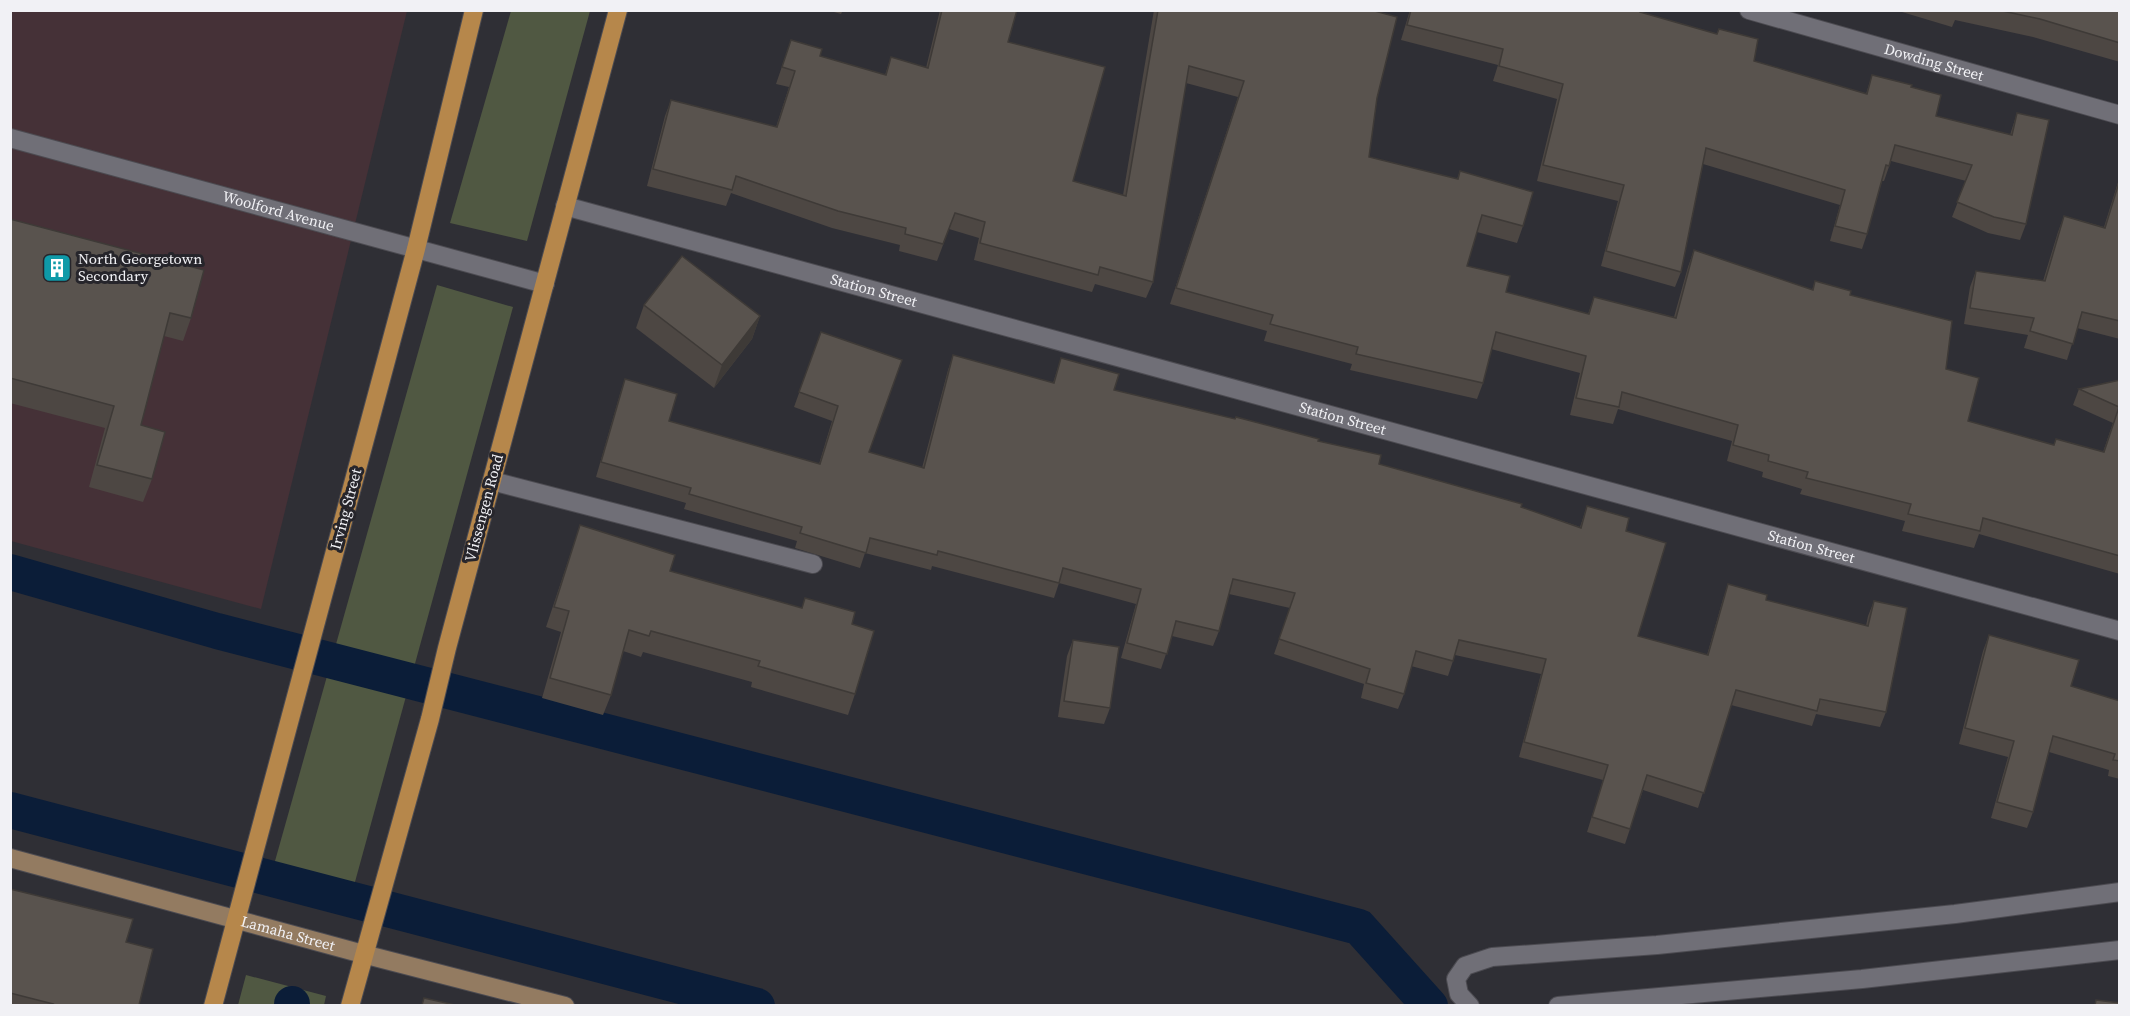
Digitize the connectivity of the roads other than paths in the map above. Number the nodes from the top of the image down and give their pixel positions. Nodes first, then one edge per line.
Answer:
1 (474, 10) edge
2 (618, 10) edge
3 (1749, 10) edge
4 (2120, 115) edge
5 (10, 138) edge
6 (565, 206) junction
7 (416, 249) junction
8 (545, 284) junction
9 (492, 481) junction
10 (813, 564) dead end
11 (2120, 631) edge
12 (10, 858) edge
13 (2120, 892) edge
14 (236, 919) junction
15 (2120, 950) edge
16 (363, 954) junction
17 (213, 1005) edge
18 (350, 1005) edge
19 (565, 1005) edge
20 (1470, 1005) edge
21 (1558, 1005) edge

1 - 7 main road, Irving Street
2 - 6 main road, Vlissengen Road
3 - 4 street, Dowding Street
5 - 7 street, Woolford Avenue
6 - 8 main road, Vlissengen Road
6 - 11 street, Station Street
7 - 8 street, Woolford Avenue
7 - 14 main road, Irving Street
8 - 9 main road, Vlissengen Road
9 - 10 street
9 - 16 main road, Vlissengen Road
12 - 14 street, Lamaha Street
13 - 20 street
14 - 16 street, Lamaha Street
14 - 17 main road, Irving Street
15 - 21 street
16 - 18 main road, Vlissengen Road
16 - 19 street, Lamaha Street

